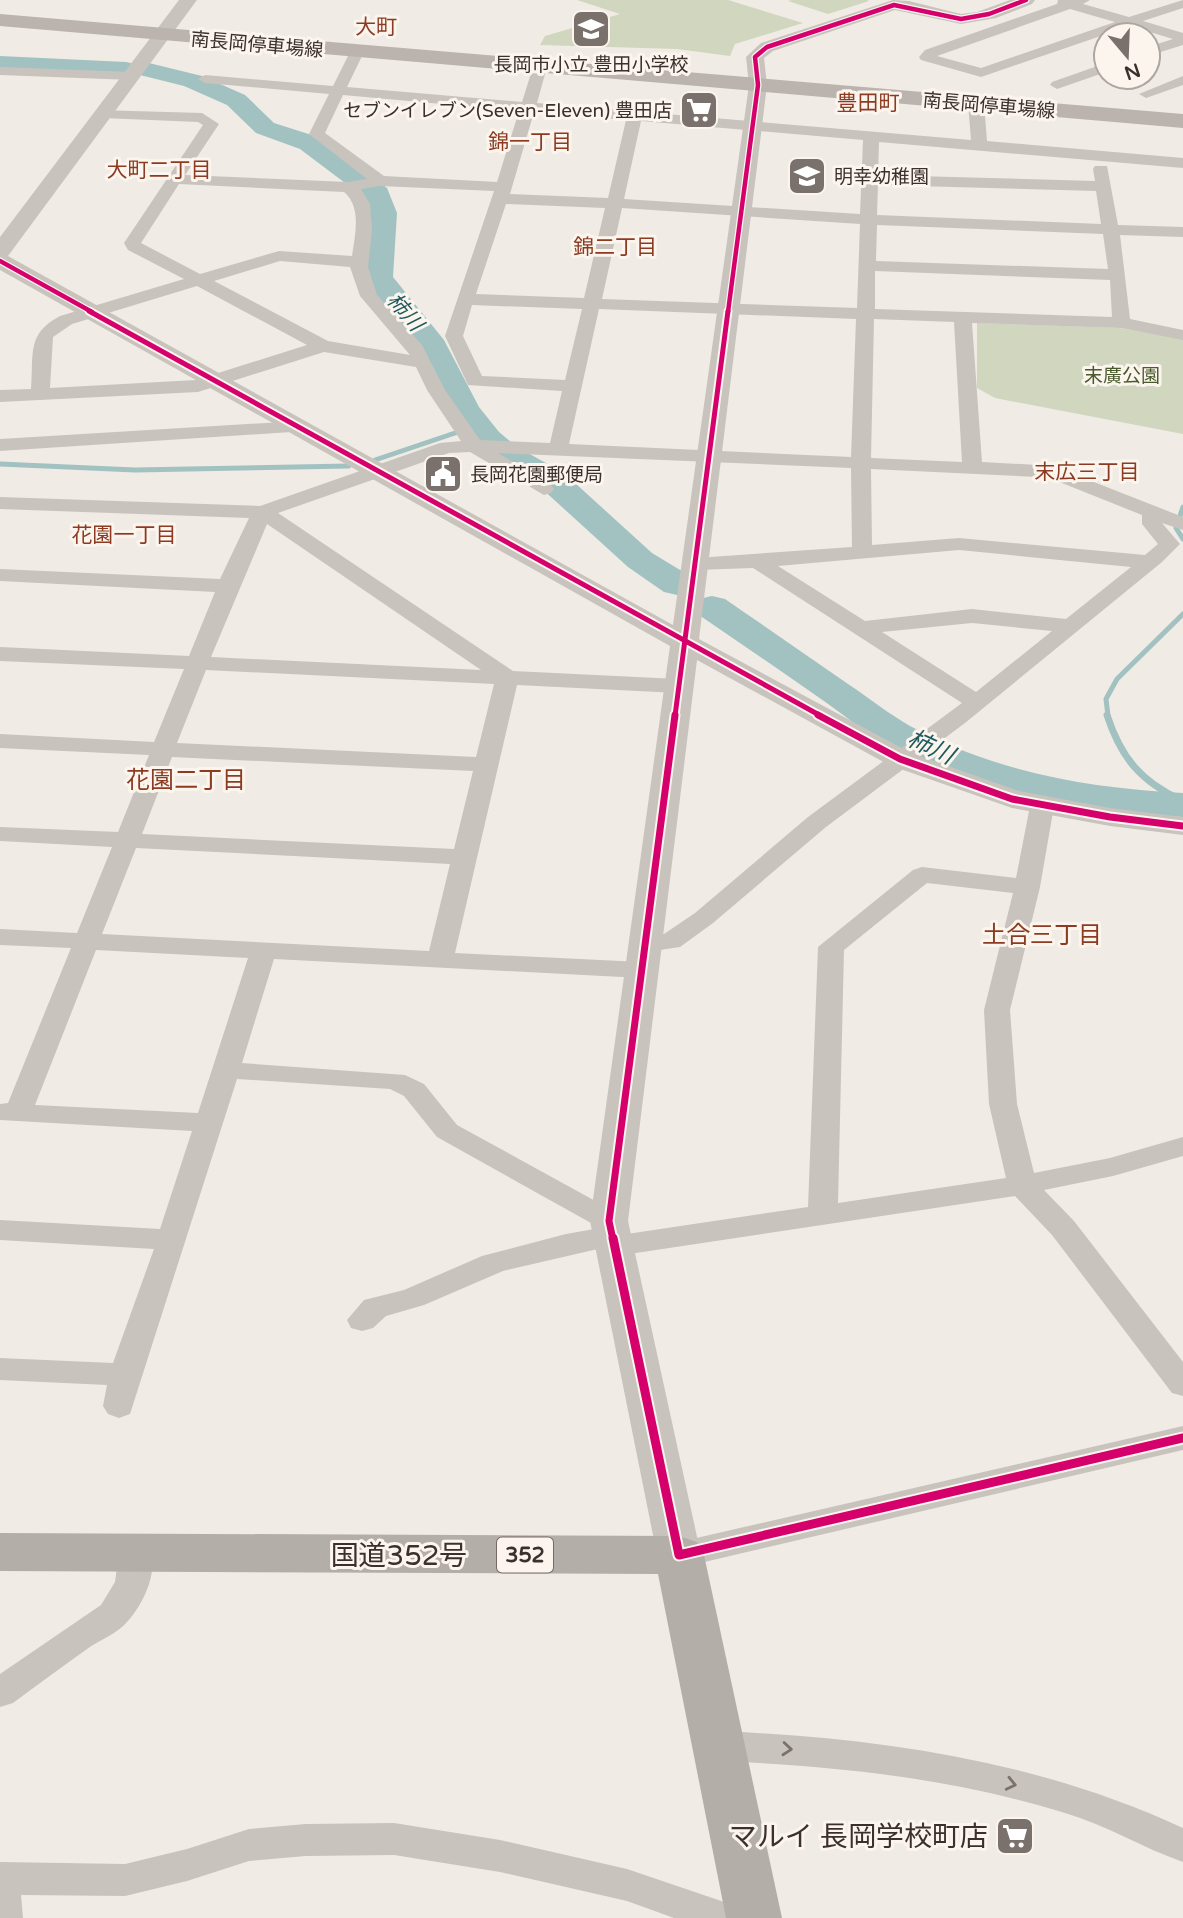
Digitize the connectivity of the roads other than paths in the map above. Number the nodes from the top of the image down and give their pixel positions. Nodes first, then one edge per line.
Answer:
1 (188, 0) edge
2 (1026, 0) edge
3 (1054, 0) edge
4 (1077, 2) edge
5 (1180, 6) edge
6 (0, 20) edge
7 (1126, 21) edge
8 (1132, 21) edge
9 (1162, 32) edge
10 (1092, 35) edge
11 (161, 36) junction
12 (1183, 38) edge
13 (1162, 46) edge
14 (357, 52) junction
15 (540, 67) junction
16 (0, 71) edge
17 (1092, 72) edge
18 (132, 76) junction
19 (205, 79) dead end
20 (1183, 80) edge
21 (758, 85) junction
22 (1057, 85) dead end
23 (338, 90) junction
24 (1146, 93) dead end
25 (976, 103) junction
26 (528, 106) junction
27 (103, 113) junction
28 (635, 115) junction
29 (1183, 121) edge
30 (752, 125) junction
31 (871, 136) junction
32 (979, 145) junction
33 (1098, 155) junction
34 (1183, 163) edge
35 (175, 179) junction
36 (871, 180) junction
37 (377, 182) junction
38 (1104, 186) junction
39 (351, 187) junction
40 (501, 193) junction
41 (614, 203) junction
42 (740, 211) junction
43 (869, 220) junction
44 (1110, 229) junction
45 (1183, 232) edge
46 (0, 252) edge
47 (0, 261) edge
48 (359, 262) junction
49 (867, 266) junction
50 (1118, 275) junction
51 (197, 280) junction
52 (465, 299) junction
53 (592, 304) junction
54 (729, 308) junction
55 (95, 313) junction
56 (866, 313) junction
57 (962, 317) junction
58 (1121, 323) junction
59 (1183, 335) edge
60 (323, 346) junction
61 (423, 363) junction
62 (216, 380) junction
63 (574, 386) junction
64 (40, 393) junction
65 (0, 396) edge
66 (299, 427) junction
67 (0, 445) edge
68 (479, 446) junction
69 (558, 450) junction
70 (710, 455) junction
71 (861, 463) junction
72 (972, 467) junction
73 (378, 471) junction
74 (544, 489) dead end
75 (0, 503) edge
76 (262, 512) junction
77 (1167, 519) edge
78 (862, 551) junction
79 (757, 562) junction
80 (1149, 562) junction
81 (695, 564) junction
82 (0, 575) edge
83 (228, 586) junction
84 (1071, 626) junction
85 (862, 628) junction
86 (686, 643) junction
87 (0, 654) edge
88 (198, 664) junction
89 (507, 678) junction
90 (678, 685) junction
91 (976, 702) junction
92 (0, 741) edge
93 (164, 748) junction
94 (911, 750) junction
95 (486, 765) junction
96 (1042, 806) junction
97 (1183, 826) edge
98 (0, 834) edge
99 (129, 839) junction
100 (463, 857) junction
101 (1027, 887) junction
102 (0, 937) edge
103 (86, 941) junction
104 (264, 950) junction
105 (644, 957) junction
106 (440, 960) junction
107 (224, 1070) junction
108 (9, 1112) edge
109 (210, 1123) junction
110 (1183, 1146) edge
111 (1022, 1185) junction
112 (823, 1215) junction
113 (0, 1230) edge
114 (613, 1235) junction
115 (172, 1240) junction
116 (362, 1320) dead end
117 (0, 1369) edge
118 (125, 1375) junction
119 (1183, 1385) edge
120 (119, 1406) dead end
121 (1180, 1444) edge
122 (0, 1552) edge
123 (136, 1553) junction
124 (679, 1555) junction
125 (0, 1693) edge
126 (719, 1746) junction
127 (1183, 1846) edge
128 (0, 1878) edge
129 (4, 1918) edge
130 (722, 1918) edge
131 (754, 1918) edge

1 - 11 street
2 - 21 street
3 - 4 street
4 - 7 street
4 - 10 street
5 - 8 street
6 - 11 main road, 南長岡停車場線
9 - 12 street
11 - 14 main road, 南長岡停車場線
11 - 18 street
12 - 13 street
14 - 15 main road, 南長岡停車場線
14 - 23 street
15 - 21 main road, 南長岡停車場線
15 - 26 street
16 - 18 street
17 - 22 street
18 - 27 street
19 - 23 street
20 - 24 street
21 - 25 main road, 南長岡停車場線
21 - 30 street
23 - 26 street
23 - 37 street
25 - 29 main road, 南長岡停車場線
25 - 32 street
26 - 28 street
26 - 40 street
27 - 35 street
27 - 46 street
28 - 30 street
28 - 41 street
30 - 31 street
30 - 42 street
31 - 32 street
31 - 36 street
32 - 33 street
33 - 34 street
33 - 38 street
35 - 39 street
35 - 51 street
36 - 38 street
36 - 43 street
37 - 39 street
37 - 40 street
38 - 44 street
39 - 48 street
40 - 41 street
40 - 52 street
41 - 42 street
41 - 53 street
42 - 43 street
42 - 54 street
43 - 44 street
43 - 49 street
44 - 45 street
44 - 50 street
47 - 55 street
48 - 51 street
48 - 61 street
49 - 50 street
49 - 56 street
50 - 58 street
51 - 55 street
51 - 60 street
52 - 53 street
52 - 63 street
53 - 54 street
53 - 63 street
54 - 56 street
54 - 70 street
55 - 62 street
55 - 64 street
56 - 57 street
56 - 71 street
57 - 58 street
57 - 72 street
58 - 59 street
60 - 61 street
60 - 62 street
61 - 68 street
62 - 64 street
62 - 66 street
63 - 69 street
64 - 65 street
66 - 67 street
66 - 73 street
68 - 69 street
68 - 73 street
68 - 74 street
69 - 70 street
70 - 71 street
70 - 81 street
71 - 72 street
71 - 78 street
72 - 77 street
73 - 76 street
73 - 86 street
75 - 76 street
76 - 83 street
76 - 89 street
77 - 80 street
78 - 79 street
78 - 80 street
79 - 81 street
79 - 85 street
80 - 84 street
81 - 86 street
82 - 83 street
83 - 88 street
84 - 85 street
84 - 91 street
85 - 91 street
86 - 90 street
86 - 94 street
87 - 88 street
88 - 89 street
88 - 93 street
89 - 90 street
89 - 95 street
90 - 105 street
91 - 94 street
92 - 93 street
93 - 95 street
93 - 99 street
94 - 96 street
94 - 105 street
95 - 100 street
96 - 97 street
96 - 101 street
98 - 99 street
99 - 100 street
99 - 103 street
100 - 106 street
101 - 111 street
101 - 112 street
102 - 103 street
103 - 104 street
103 - 108 street
104 - 106 street
104 - 107 street
105 - 106 street
105 - 114 street
107 - 109 street
107 - 114 street
108 - 109 street
109 - 115 street
110 - 111 street
111 - 112 street
111 - 119 street
112 - 114 street
113 - 115 street
114 - 116 street
114 - 124 street
115 - 118 street
117 - 118 street
118 - 120 street
121 - 124 street
122 - 123 highway, 国道352号 / 352
123 - 124 highway, 国道352号 / 352
123 - 125 street
124 - 126 highway
126 -> 127 street
126 - 131 highway
128 - 129 street
128 - 130 street

